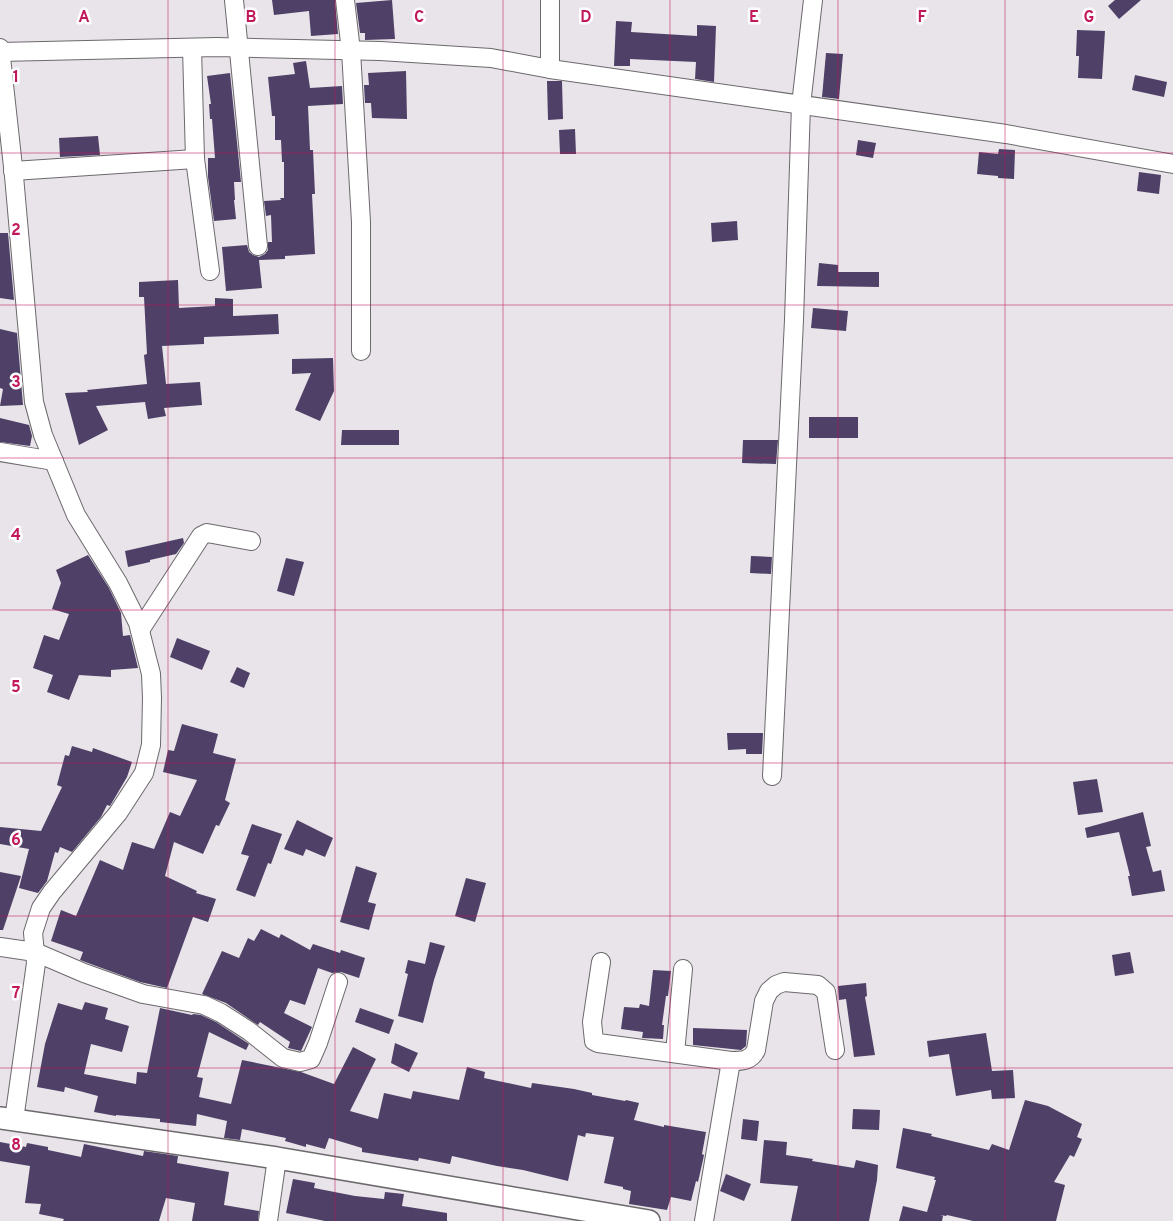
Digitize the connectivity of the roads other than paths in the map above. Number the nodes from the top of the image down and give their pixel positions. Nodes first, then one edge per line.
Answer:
1 (234, 0) edge
2 (345, 0) edge
3 (550, 0) edge
4 (813, 0) edge
5 (0, 48) edge
6 (192, 48) junction
7 (238, 48) junction
8 (351, 51) junction
9 (0, 52) edge
10 (550, 69) junction
11 (801, 105) junction
12 (195, 159) junction
13 (1173, 164) edge
14 (13, 171) junction
15 (258, 246) dead end
16 (210, 271) dead end
17 (361, 351) dead end
18 (0, 452) edge
19 (54, 461) junction
20 (251, 541) dead end
21 (140, 630) junction
22 (772, 776) dead end
23 (0, 947) edge
24 (35, 952) junction
25 (602, 962) dead end
26 (683, 969) dead end
27 (338, 982) dead end
28 (835, 1050) dead end
29 (675, 1053) junction
30 (731, 1061) junction
31 (7, 1119) edge
32 (277, 1158) junction
33 (268, 1221) edge
34 (649, 1221) edge
35 (704, 1221) edge

1 - 7 street
2 - 8 street
3 - 10 street
4 - 11 street
5 - 9 street
6 - 7 street
6 - 9 street
6 - 12 street
7 - 8 street
7 - 15 street
8 - 10 street
8 - 17 street
9 - 14 street
10 - 11 street
11 - 13 street
11 - 22 street
12 - 14 street
12 - 16 street
14 - 19 street
18 - 19 street
19 - 21 street
20 - 21 street
21 - 24 street
23 - 24 street
24 - 27 street
24 - 31 street
25 - 29 street
26 - 29 street
28 - 30 street
29 - 30 street
30 - 35 street
31 - 32 street
32 - 33 street
32 - 34 street

